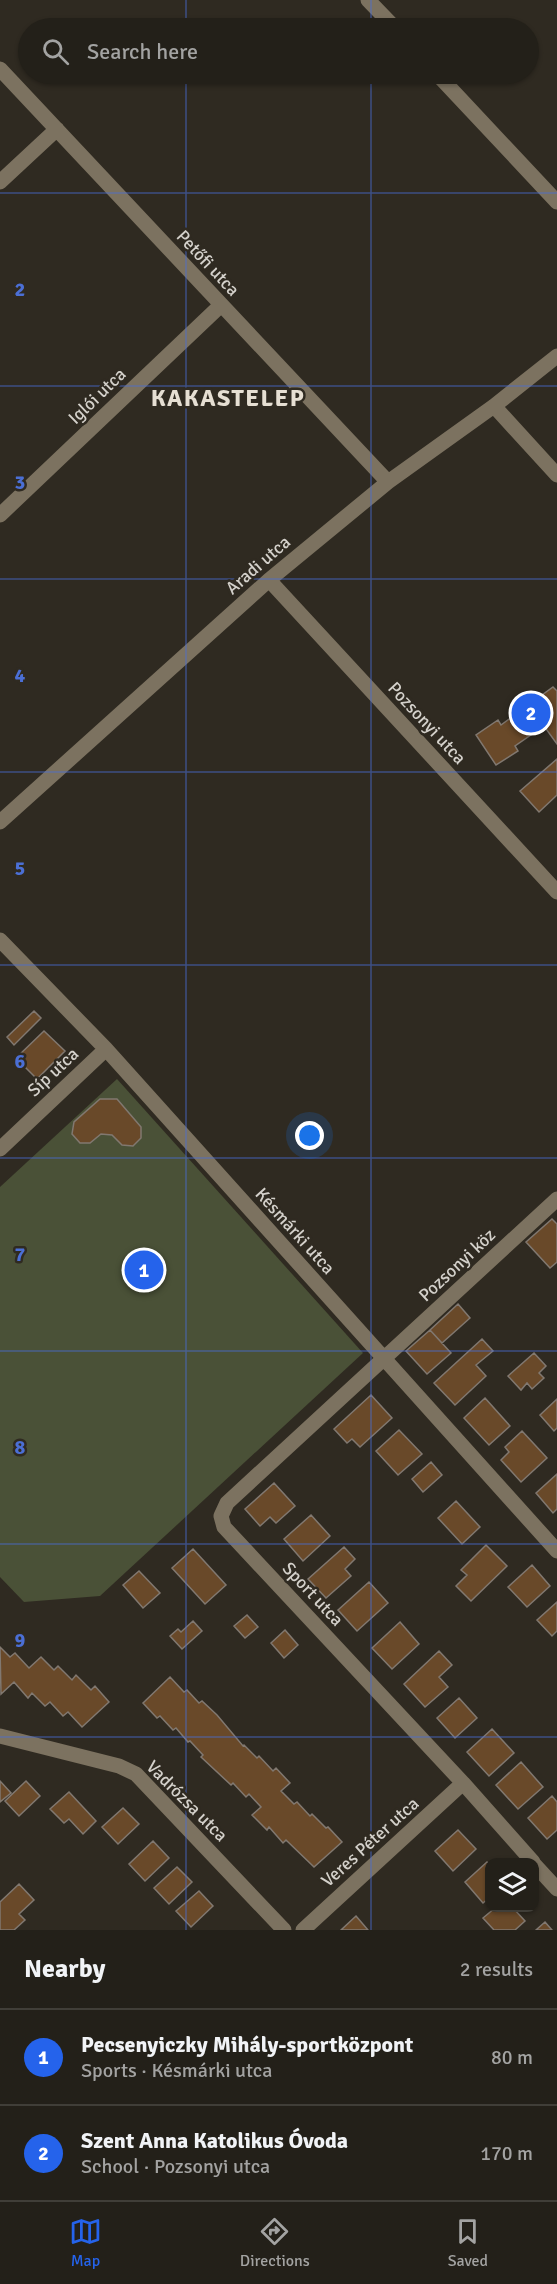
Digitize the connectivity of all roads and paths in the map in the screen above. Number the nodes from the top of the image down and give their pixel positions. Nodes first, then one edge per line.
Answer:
1 (368, 0) edge
2 (385, 18) edge
3 (0, 69) edge
4 (446, 84) edge
5 (57, 129) junction
6 (0, 182) edge
7 (557, 202) edge
8 (220, 306) junction
9 (557, 356) edge
10 (494, 406) junction
11 (557, 475) edge
12 (388, 482) junction
13 (0, 515) edge
14 (269, 580) junction
15 (0, 822) edge
16 (557, 892) edge
17 (0, 940) edge
18 (106, 1048) junction
19 (0, 1149) edge
20 (557, 1199) edge
21 (383, 1360) junction
22 (557, 1551) edge
23 (0, 1737) edge
24 (463, 1783) junction
25 (530, 1858) edge
26 (539, 1869) edge
27 (557, 1889) edge
28 (284, 1930) edge
29 (303, 1930) edge

1 - 2 street
3 - 5 street, Petőfi utca
4 - 7 street
5 - 6 street
5 - 8 street, Petőfi utca
8 - 12 street, Petőfi utca
8 - 13 street, Iglói utca
9 - 10 street, Aradi utca
10 - 11 street
10 - 12 street, Aradi utca
12 - 14 street, Aradi utca
14 - 15 street, Aradi utca
14 - 16 street, Pozsonyi utca
17 - 18 street, Késmárki utca
18 - 19 street, Síp utca
18 - 21 street, Késmárki utca
20 - 21 street, Pozsonyi köz
21 - 22 street, Késmárki utca
21 - 24 street, Sport utca
23 - 28 street, Vadrózsa utca
24 - 25 street, Sport utca
24 - 29 street, Veres Péter utca
26 - 27 street, Sport utca

